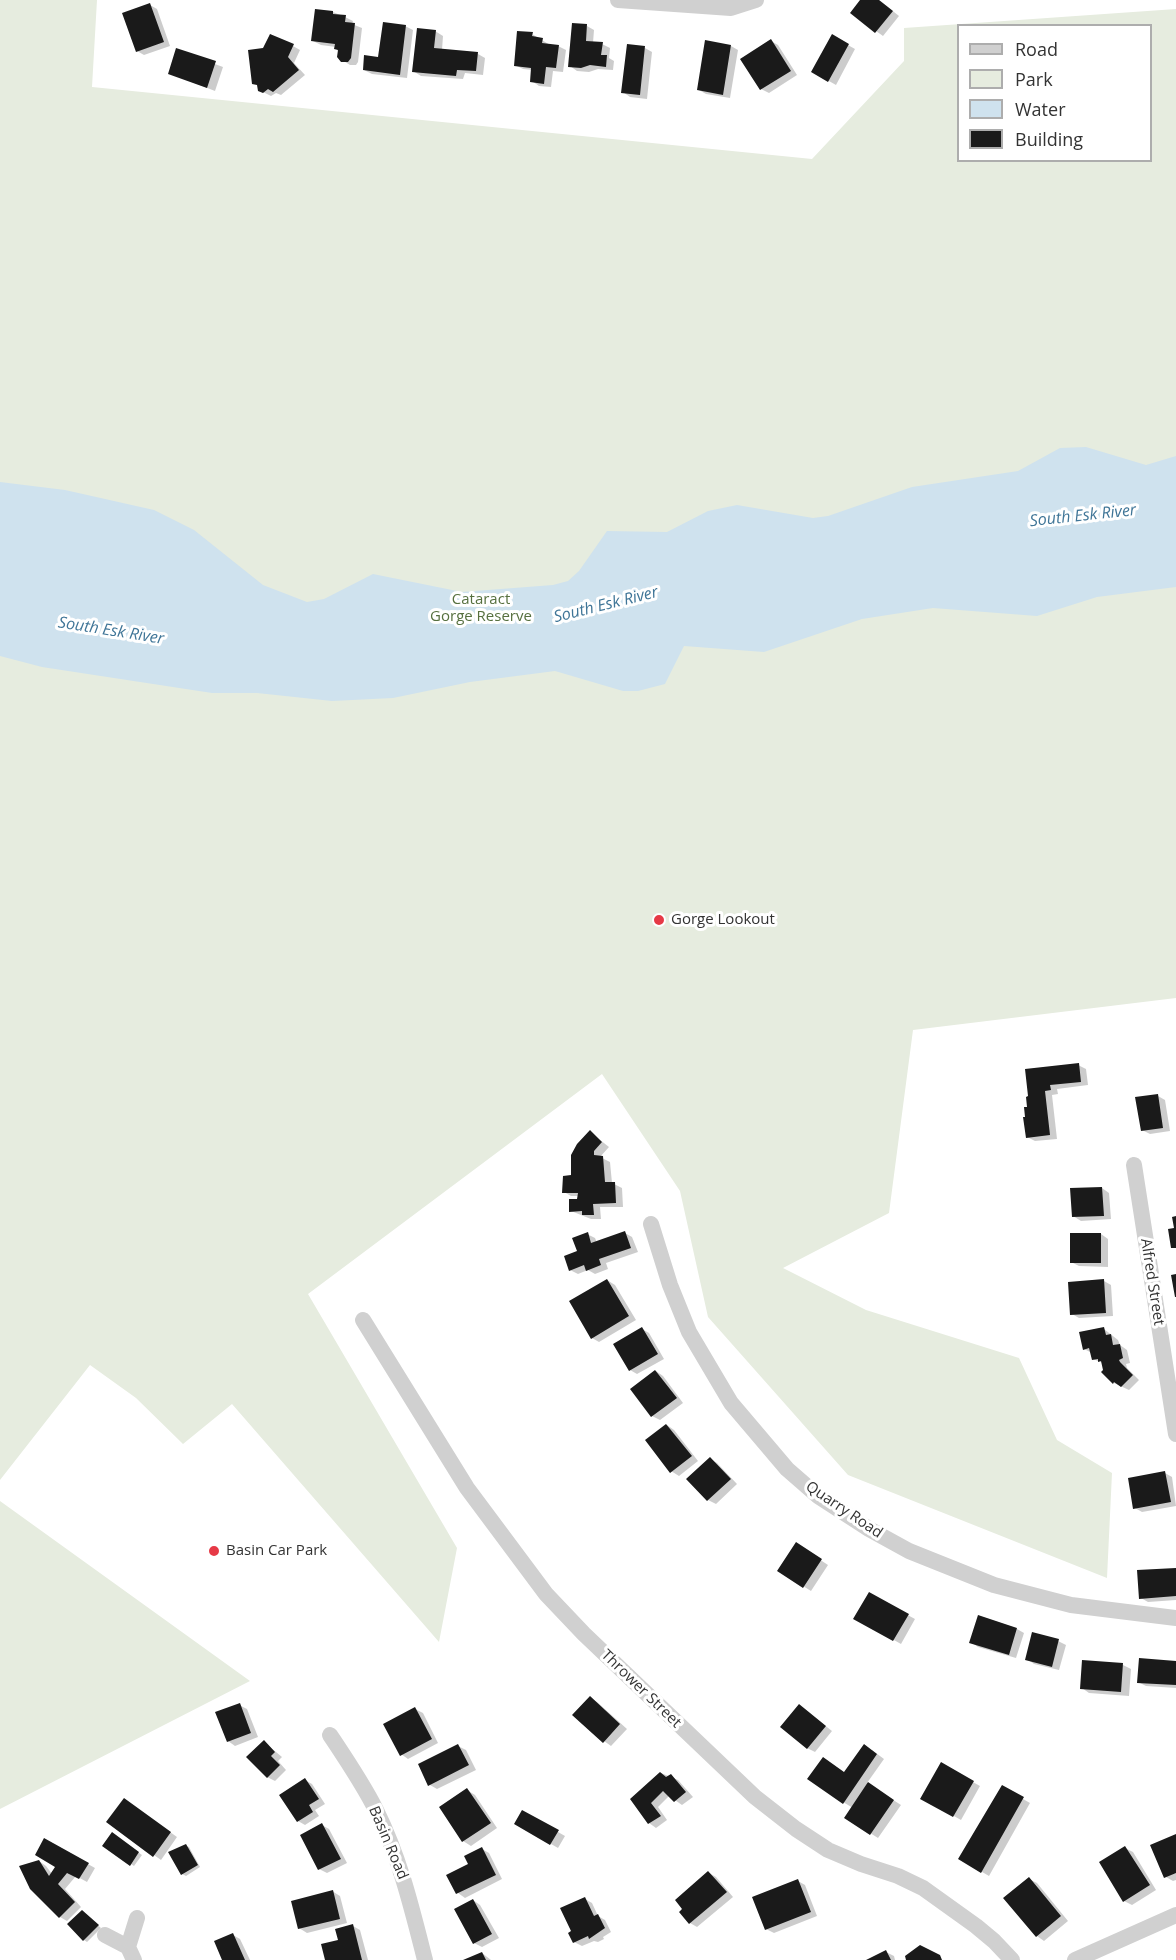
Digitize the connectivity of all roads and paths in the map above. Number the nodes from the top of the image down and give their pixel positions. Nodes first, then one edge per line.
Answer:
1 (618, 0) edge
2 (756, 0) edge
3 (1134, 1165) dead end
4 (651, 1224) dead end
5 (363, 1320) dead end
6 (1176, 1434) edge
7 (1176, 1618) edge
8 (330, 1735) dead end
9 (1176, 1915) edge
10 (137, 1918) dead end
11 (105, 1935) dead end
12 (131, 1953) edge
13 (425, 1960) edge
14 (1012, 1960) edge
15 (1075, 1960) edge

1 - 2 street
3 - 6 street, Alfred Street
4 - 7 street, Quarry Road
5 - 14 street, Thrower Street
8 - 13 street, Basin Road
9 - 15 street
10 - 12 street
11 - 12 street

